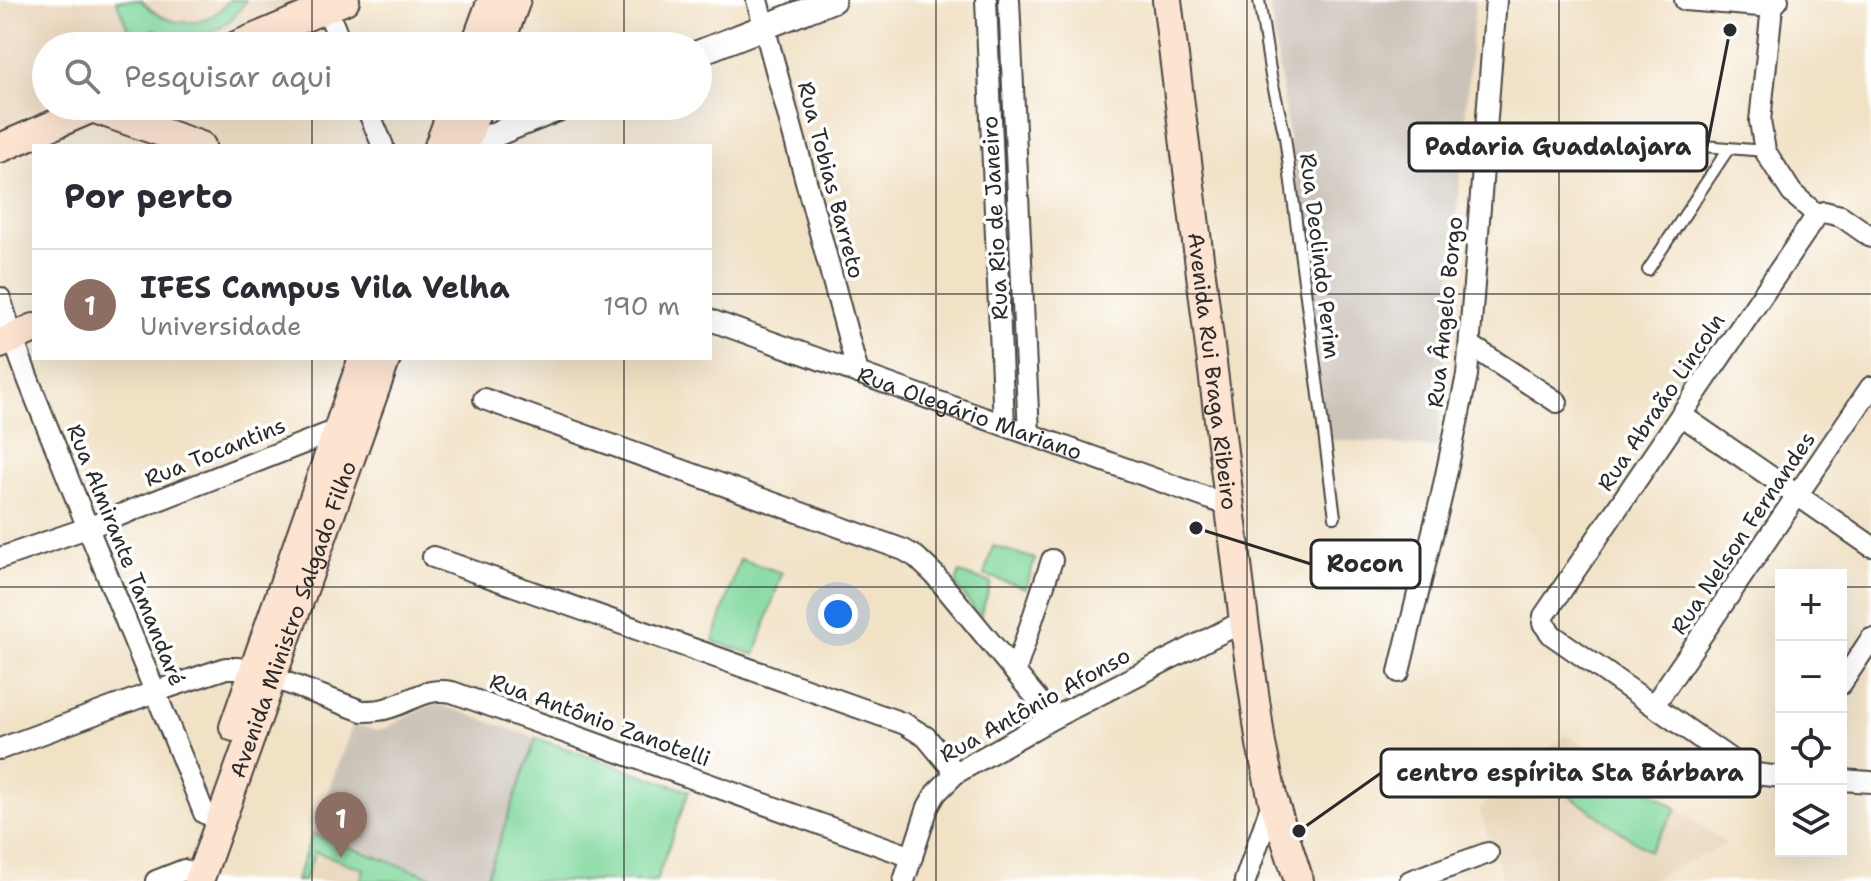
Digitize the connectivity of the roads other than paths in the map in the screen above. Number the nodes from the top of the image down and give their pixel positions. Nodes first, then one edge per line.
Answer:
1 (492, 0) edge
2 (516, 0) edge
3 (757, 0) edge
4 (833, 0) edge
5 (986, 0) edge
6 (1009, 0) edge
7 (1167, 0) edge
8 (1259, 0) edge
9 (1496, 0) edge
10 (1685, 0) edge
11 (331, 3) edge
12 (1775, 4) edge
13 (765, 27) junction
14 (267, 32) edge
15 (338, 32) edge
16 (480, 32) edge
17 (504, 32) edge
18 (712, 48) edge
19 (64, 120) edge
20 (130, 120) edge
21 (372, 120) edge
22 (449, 120) edge
23 (473, 120) edge
24 (530, 120) edge
25 (1654, 142) dead end
26 (196, 144) edge
27 (382, 144) edge
28 (440, 144) edge
29 (466, 144) edge
30 (470, 144) edge
31 (0, 148) edge
32 (1729, 148) junction
33 (1765, 151) junction
34 (1821, 214) junction
35 (1871, 237) edge
36 (1648, 270) dead end
37 (0, 298) edge
38 (712, 321) edge
39 (15, 337) edge
40 (1470, 345) junction
41 (363, 360) edge
42 (385, 360) edge
43 (858, 373) junction
44 (1871, 387) edge
45 (484, 399) dead end
46 (1557, 402) dead end
47 (1681, 415) junction
48 (1004, 425) junction
49 (348, 431) junction
50 (1029, 434) junction
51 (1797, 495) junction
52 (1230, 506) junction
53 (1335, 517) dead end
54 (87, 528) junction
55 (1871, 546) edge
56 (433, 557) dead end
57 (0, 558) edge
58 (1052, 560) dead end
59 (1244, 621) junction
60 (1871, 639) edge
61 (1015, 672) junction
62 (1399, 672) dead end
63 (263, 674) junction
64 (1847, 675) edge
65 (157, 691) junction
66 (1654, 705) junction
67 (1053, 718) junction
68 (0, 749) edge
69 (956, 773) junction
70 (1775, 775) edge
71 (1847, 780) edge
72 (1871, 782) edge
73 (1273, 800) junction
74 (213, 816) junction
75 (1488, 853) dead end
76 (912, 857) junction
77 (191, 877) edge
78 (156, 881) edge
79 (904, 881) edge
80 (1245, 881) edge
81 (1299, 881) edge
82 (1410, 881) edge

1 - 16 main road
2 - 17 main road
3 - 13 street, Rua Tobias Barreto
4 - 13 street
5 - 48 street, Rua Rio de Janeiro
6 - 50 street, Rua Rio de Janeiro
7 - 52 main road, Avenida Rui Braga Ribeiro
8 - 53 lane, Rua Deolindo Perim
9 - 40 street, Rua Ângelo Borgo
10 - 12 street
11 - 14 main road
11 - 15 street
12 - 33 street
13 - 18 street
13 - 43 street, Rua Tobias Barreto
19 - 31 main road
20 - 26 main road
21 - 27 street
22 - 28 main road
23 - 29 main road
24 - 30 street
25 - 32 lane
32 - 33 lane
32 - 36 lane
33 - 34 street
34 - 35 street
34 - 47 street, Rua Abraão Lincoln
37 - 39 street, Rua Almirante Tamandaré
38 - 43 street, Rua Olegário Mariano
39 - 54 street, Rua Almirante Tamandaré
40 - 46 street
40 - 62 street, Rua Ângelo Borgo
41 - 49 main road, Avenida Ministro Salgado Filho
42 - 49 main road, Avenida Ministro Salgado Filho
43 - 48 street, Rua Olegário Mariano
44 - 51 street, Rua Nelson Fernandes
45 - 61 street
47 - 51 street
47 - 66 street, Rua Abraão Lincoln
48 - 50 street, Rua Olegário Mariano
49 - 54 street, Rua Tocantins
49 - 63 main road, Avenida Ministro Salgado Filho
50 - 52 street, Rua Olegário Mariano
51 - 55 street
51 - 66 street, Rua Nelson Fernandes
52 - 59 main road, Avenida Rui Braga Ribeiro
54 - 57 street, Rua Tocantins
54 - 65 street, Rua Almirante Tamandaré
56 - 69 street
58 - 61 street
59 - 67 street, Rua Antônio Afonso
59 - 73 main road, Avenida Rui Braga Ribeiro
60 - 64 street
61 - 67 street
63 - 65 street
63 - 74 main road, Avenida Ministro Salgado Filho
63 - 76 street, Rua Antônio Zanotelli
65 - 68 street
65 - 74 street, Rua Almirante Tamandaré
66 - 70 street
67 - 69 street, Rua Antônio Afonso
69 - 76 street, Rua Antônio Afonso
71 - 72 street
73 - 80 street
73 - 81 main road, Avenida Rui Braga Ribeiro
74 - 77 main road, Avenida Ministro Salgado Filho
75 - 82 street
76 - 79 street, Rua Antônio Afonso
77 - 78 street

